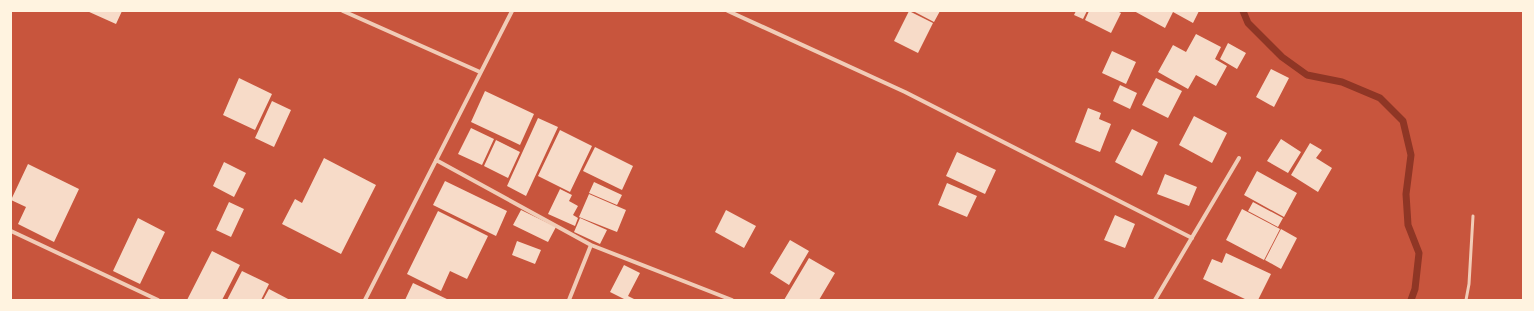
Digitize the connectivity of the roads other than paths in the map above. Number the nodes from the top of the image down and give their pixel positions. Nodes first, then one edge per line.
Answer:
1 (343, 11) edge
2 (512, 11) edge
3 (728, 11) edge
4 (480, 72) junction
5 (1239, 158) dead end
6 (436, 160) junction
7 (1473, 216) dead end
8 (11, 231) edge
9 (1192, 238) junction
10 (591, 244) junction
11 (158, 300) edge
12 (365, 300) edge
13 (569, 300) edge
14 (732, 300) edge
15 (1155, 300) edge
16 (1466, 300) edge

1 - 4 street
2 - 4 street
3 - 9 street
4 - 6 street
5 - 9 street
6 - 10 street
6 - 12 street
7 - 16 lane
8 - 11 street
9 - 15 street
10 - 13 street
10 - 14 street

